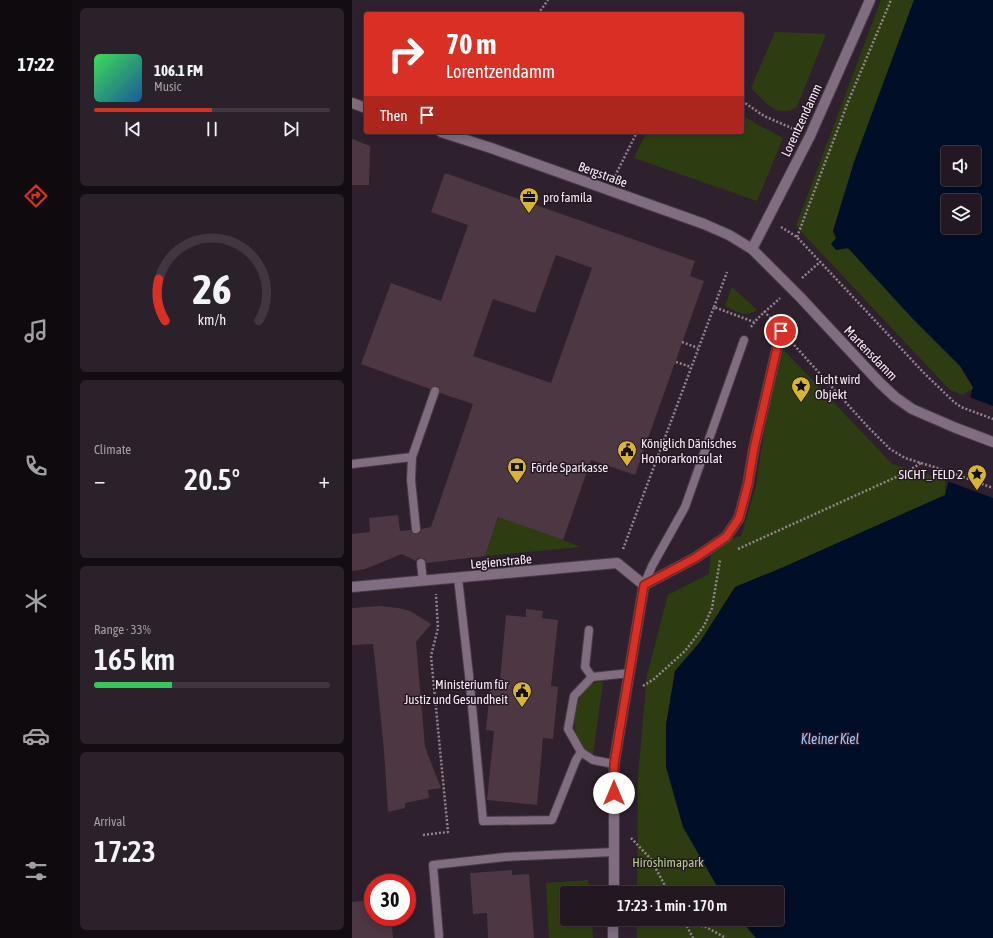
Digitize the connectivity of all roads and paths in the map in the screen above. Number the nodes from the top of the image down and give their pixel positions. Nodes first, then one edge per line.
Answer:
1 (548, 0) edge
2 (870, 0) edge
3 (891, 0) edge
4 (539, 12) edge
5 (744, 102) edge
6 (352, 103) edge
7 (364, 107) edge
8 (448, 134) edge
9 (636, 134) edge
10 (810, 136) junction
11 (608, 190) junction
12 (768, 218) junction
13 (797, 237) junction
14 (752, 249) junction
15 (820, 262) junction
16 (727, 272) dead end
17 (809, 272) dead end
18 (775, 303) dead end
19 (714, 307) junction
20 (754, 322) junction
21 (781, 331) joint
22 (744, 340) joint
23 (682, 342) dead end
24 (698, 348) junction
25 (676, 362) dead end
26 (691, 367) junction
27 (435, 391) dead end
28 (993, 419) edge
29 (993, 442) edge
30 (412, 457) junction
31 (922, 463) junction
32 (352, 464) edge
33 (993, 488) edge
34 (416, 529) dead end
35 (735, 551) dead end
36 (695, 558) junction
37 (421, 563) dead end
38 (617, 563) junction
39 (458, 578) junction
40 (435, 580) junction
41 (423, 581) junction
42 (644, 585) junction
43 (352, 588) edge
44 (589, 630) dead end
45 (630, 672) junction
46 (592, 677) junction
47 (641, 687) dead end
48 (581, 752) junction
49 (614, 764) junction
50 (423, 835) dead end
51 (629, 836) dead end
52 (614, 852) junction
53 (614, 886) edge
54 (664, 886) edge
55 (613, 926) edge
56 (686, 926) edge
57 (696, 926) edge
58 (439, 936) dead end
59 (613, 938) edge
60 (693, 938) edge
61 (726, 938) edge

1 - 4 path
2 - 10 street, Lorentzendamm
3 - 13 path
5 - 10 path
6 - 7 street
8 - 11 street, Bergstraße
9 - 11 path
10 - 12 street, Lorentzendamm
11 - 14 street, Bergstraße
12 - 13 path
12 - 14 street, Lorentzendamm
13 - 15 path
14 - 29 street, Martensdamm
15 - 17 path
15 - 28 path
16 - 19 path
18 - 20 path
19 - 20 path
19 - 24 path
20 - 22 path
21 - 31 path
21 - 36 street
22 - 42 lane
23 - 24 path
24 - 26 path
25 - 26 path
26 - 38 path
27 - 30 lane
30 - 32 lane
30 - 34 lane
31 - 33 path
31 - 35 path
36 - 42 street
36 - 47 path
37 - 41 lane
38 - 39 street, Legienstraße
38 - 42 street
39 - 40 street, Legienstraße
39 - 48 lane
40 - 41 street, Legienstraße
40 - 50 path
41 - 43 street, Legienstraße
42 - 45 street
44 - 46 lane
45 - 46 lane
45 - 49 street
46 - 48 lane
48 - 49 lane
49 - 52 street
51 - 54 path
52 - 53 street
52 - 58 lane
55 - 59 street
56 - 60 path
57 - 61 path

